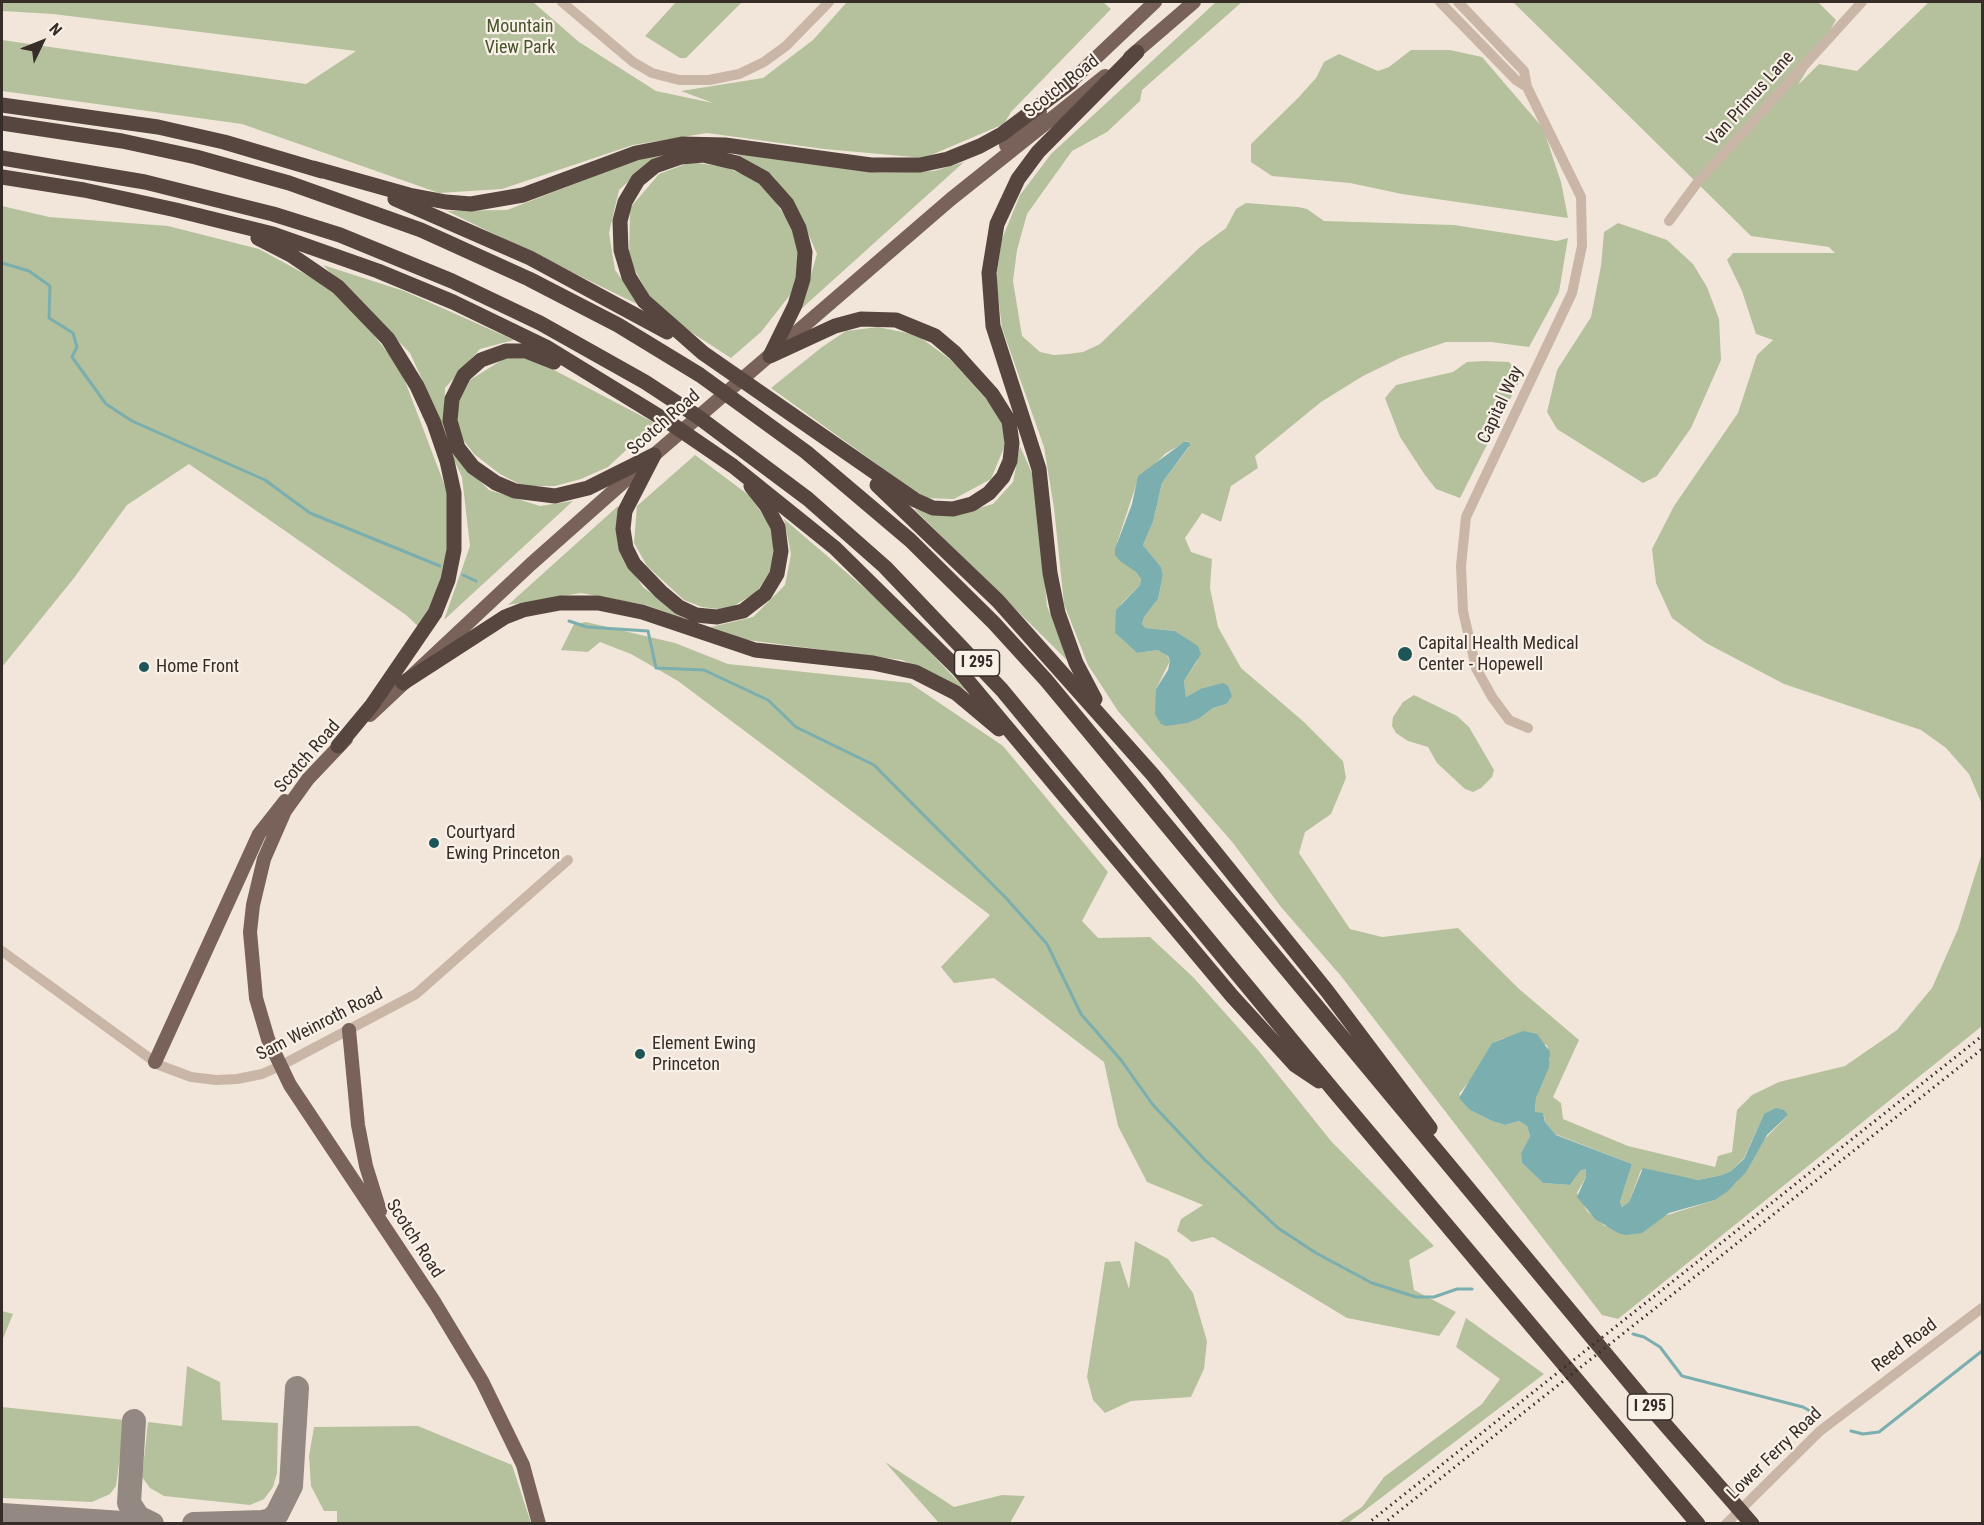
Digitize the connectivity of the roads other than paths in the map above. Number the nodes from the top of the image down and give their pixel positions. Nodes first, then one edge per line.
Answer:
1 (562, 2) edge
2 (829, 2) edge
3 (1155, 2) edge
4 (1194, 2) edge
5 (1440, 2) edge
6 (1458, 2) edge
7 (1862, 2) edge
8 (1137, 52) junction
9 (1071, 82) junction
10 (1527, 87) junction
11 (2, 105) edge
12 (2, 123) edge
13 (2, 158) edge
14 (313, 168) junction
15 (2, 177) edge
16 (951, 199) junction
17 (196, 216) junction
18 (1669, 221) dead end
19 (703, 353) junction
20 (770, 356) junction
21 (650, 411) junction
22 (818, 434) junction
23 (708, 450) junction
24 (654, 455) junction
25 (403, 683) junction
26 (1528, 728) dead end
27 (1123, 741) junction
28 (338, 746) junction
29 (308, 779) junction
30 (1096, 833) junction
31 (568, 861) dead end
32 (2, 951) edge
33 (349, 1030) junction
34 (155, 1062) junction
35 (280, 1066) junction
36 (1334, 1091) junction
37 (395, 1243) junction
38 (1551, 1288) junction
39 (1983, 1308) edge
40 (1847, 1409) joint
41 (539, 1524) edge
42 (1698, 1524) edge
43 (1726, 1524) edge
44 (1752, 1524) edge

1 - 2 street
3 - 9 main road, Scotch Road
4 - 8 main road, Scotch Road
5 - 10 street, Capital Way
6 - 10 street, Capital Way
7 - 18 street, Van Primus Lane
8 - 16 main road, Scotch Road
8 - 27 highway
9 - 14 highway
9 - 16 main road, Scotch Road
10 - 26 street, Capital Way
11 - 14 highway
12 - 38 highway, I 295
13 - 36 highway, I 295
14 - 19 highway
15 - 17 highway
16 - 20 main road, Scotch Road
17 - 21 highway
17 - 28 highway
19 - 20 highway
19 - 22 highway
20 - 22 highway
20 - 24 main road, Scotch Road
21 - 23 highway
21 - 24 highway
22 - 27 highway
23 - 24 highway
23 - 30 highway
24 - 25 main road, Scotch Road
25 - 28 main road, Scotch Road
25 - 30 highway
27 - 38 highway
28 - 29 main road, Scotch Road
29 - 34 main road
29 - 35 main road, Scotch Road
30 - 36 highway
31 - 33 street, Sam Weinroth Road
32 - 34 street, Sam Weinroth Road
33 - 35 street, Sam Weinroth Road
33 - 37 main road
34 - 35 street, Sam Weinroth Road
35 - 37 main road, Scotch Road
36 - 42 highway, I 295
37 - 41 main road, Scotch Road
38 - 44 highway, I 295
39 - 40 street, Reed Road
40 - 43 street, Lower Ferry Road

